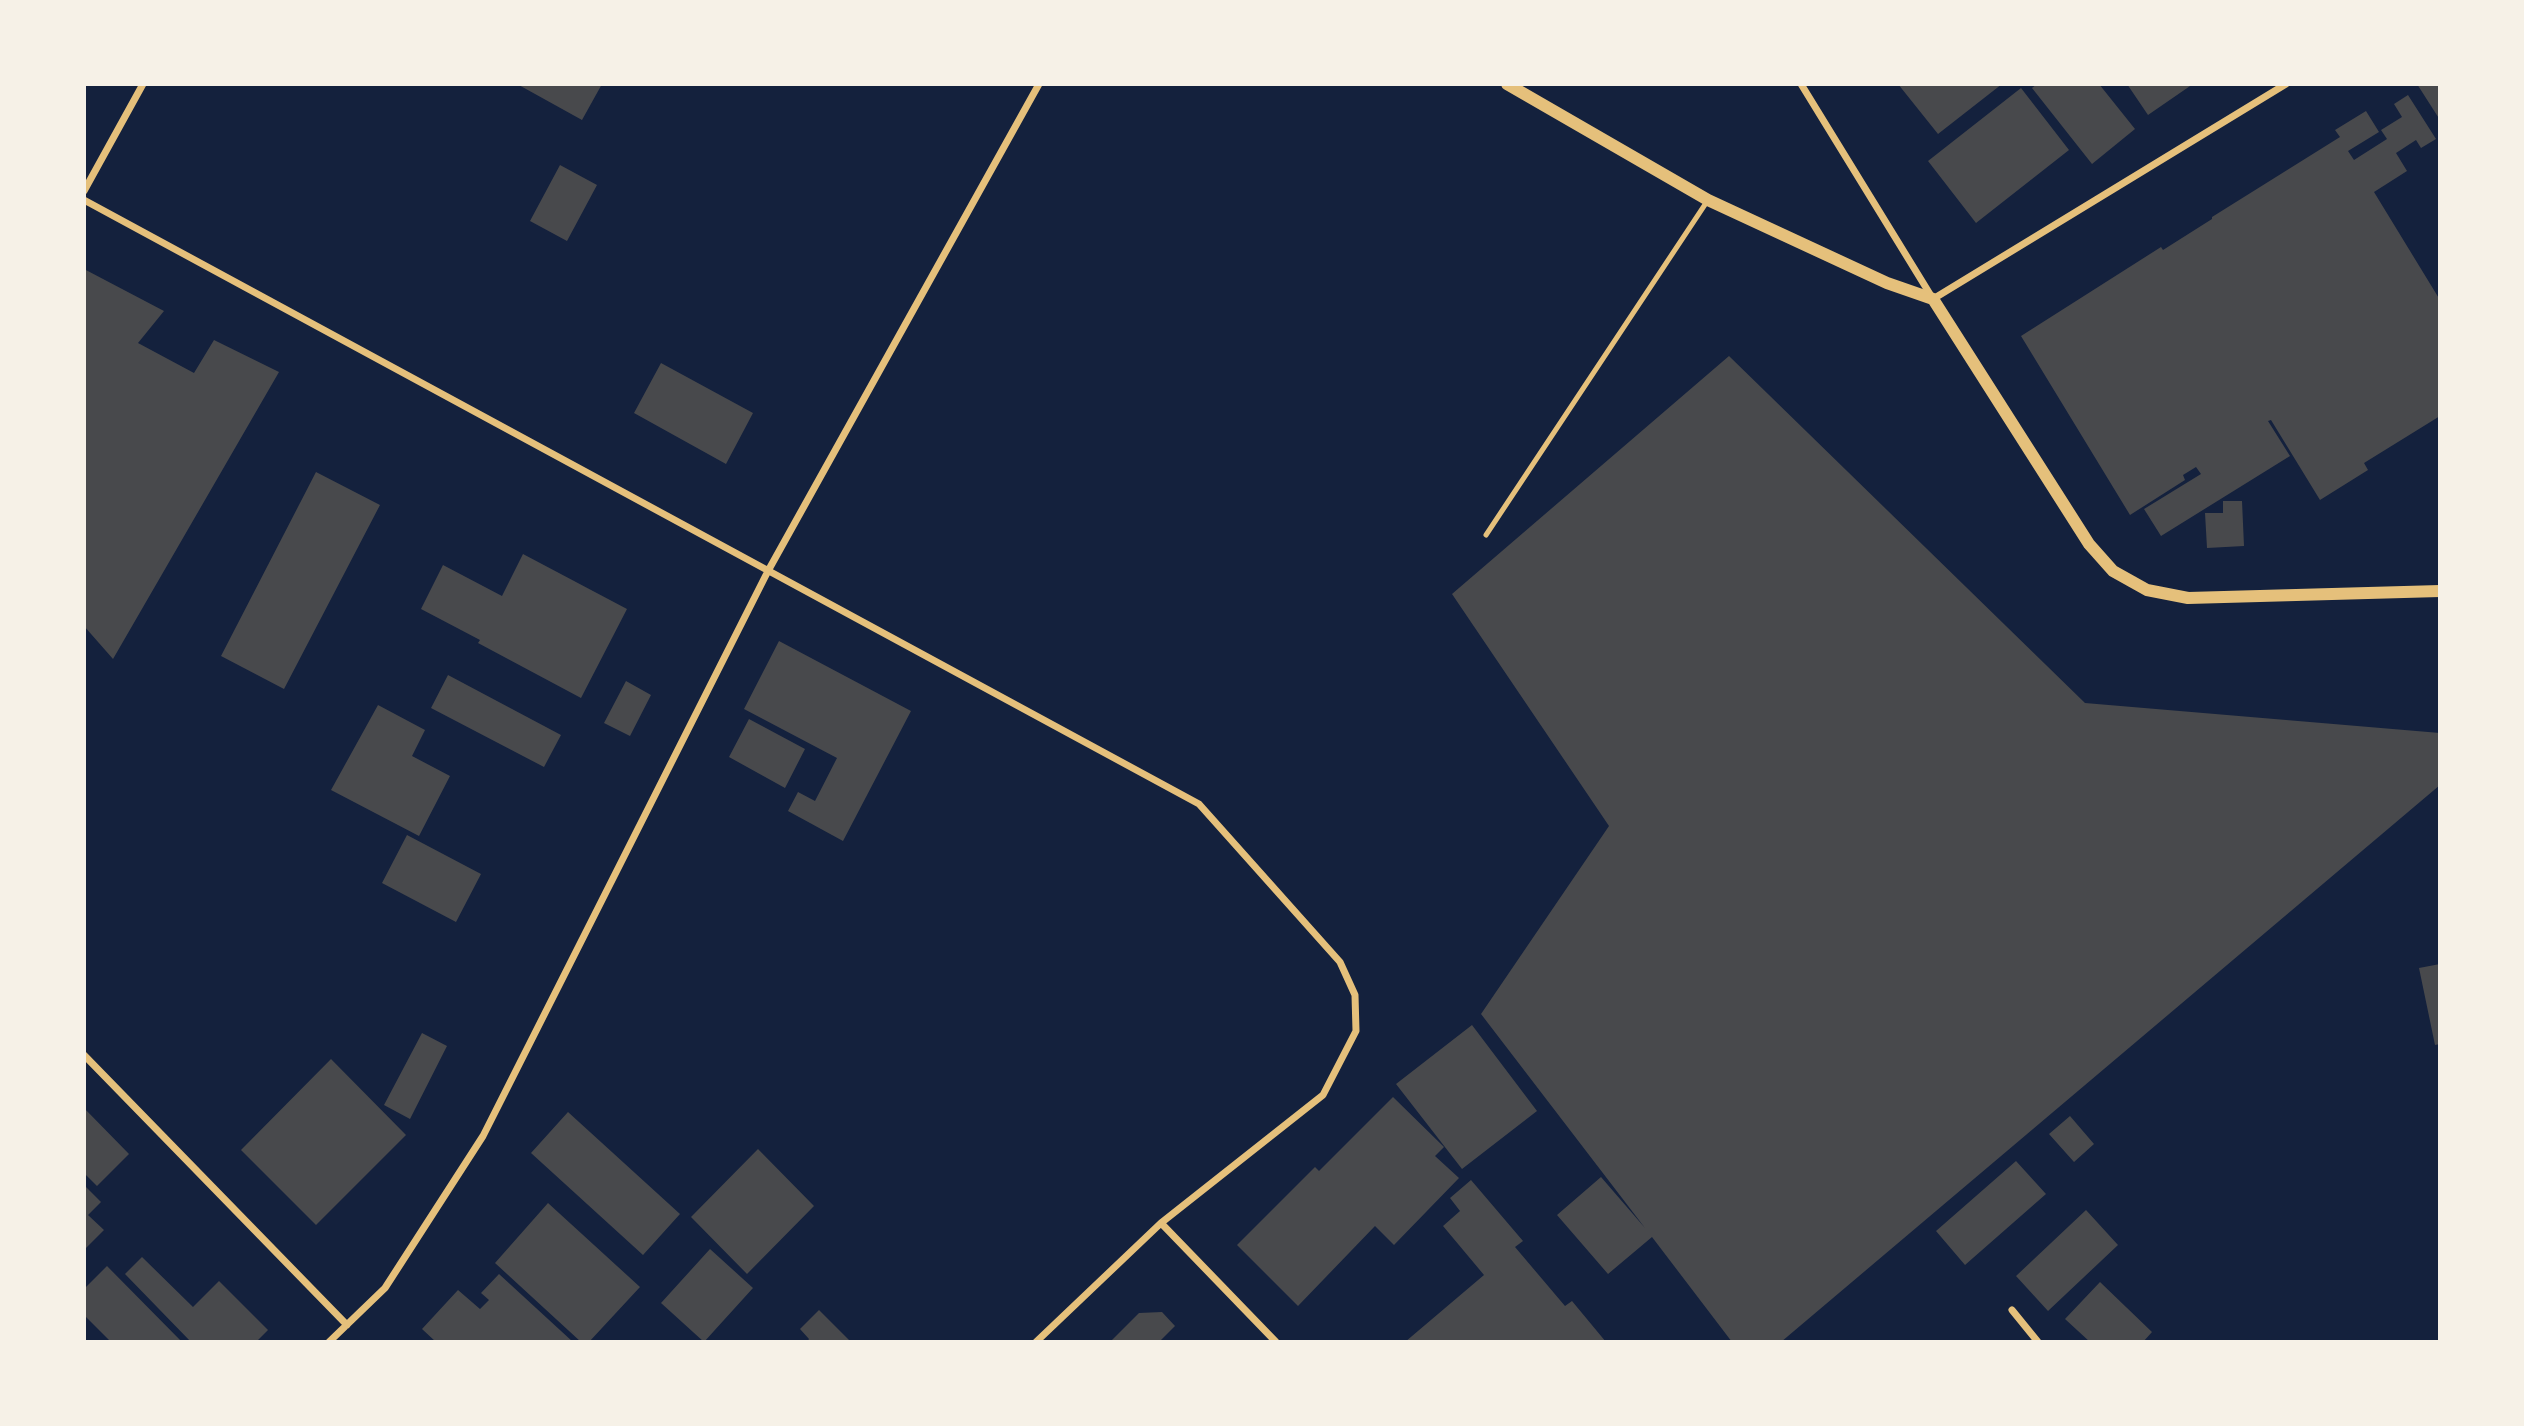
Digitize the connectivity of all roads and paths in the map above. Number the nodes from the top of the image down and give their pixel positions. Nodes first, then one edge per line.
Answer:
1 (143, 84) edge
2 (1039, 84) edge
3 (1507, 84) edge
4 (1801, 84) edge
5 (2286, 84) edge
6 (84, 191) edge
7 (84, 200) edge
8 (1708, 200) junction
9 (1933, 299) junction
10 (1486, 535) dead end
11 (768, 571) junction
12 (2440, 591) edge
13 (84, 1055) edge
14 (1161, 1223) junction
15 (2012, 1310) dead end
16 (347, 1325) junction
17 (330, 1342) edge
18 (1036, 1342) edge
19 (1276, 1342) edge
20 (2038, 1342) edge

1 - 6 street
2 - 11 street
3 - 8 street
4 - 9 street
5 - 9 street
7 - 11 street
8 - 9 street
8 - 10 lane
9 - 12 street
11 - 14 street
11 - 16 street
13 - 16 street
14 - 18 street
14 - 19 street
15 - 20 street
16 - 17 street

